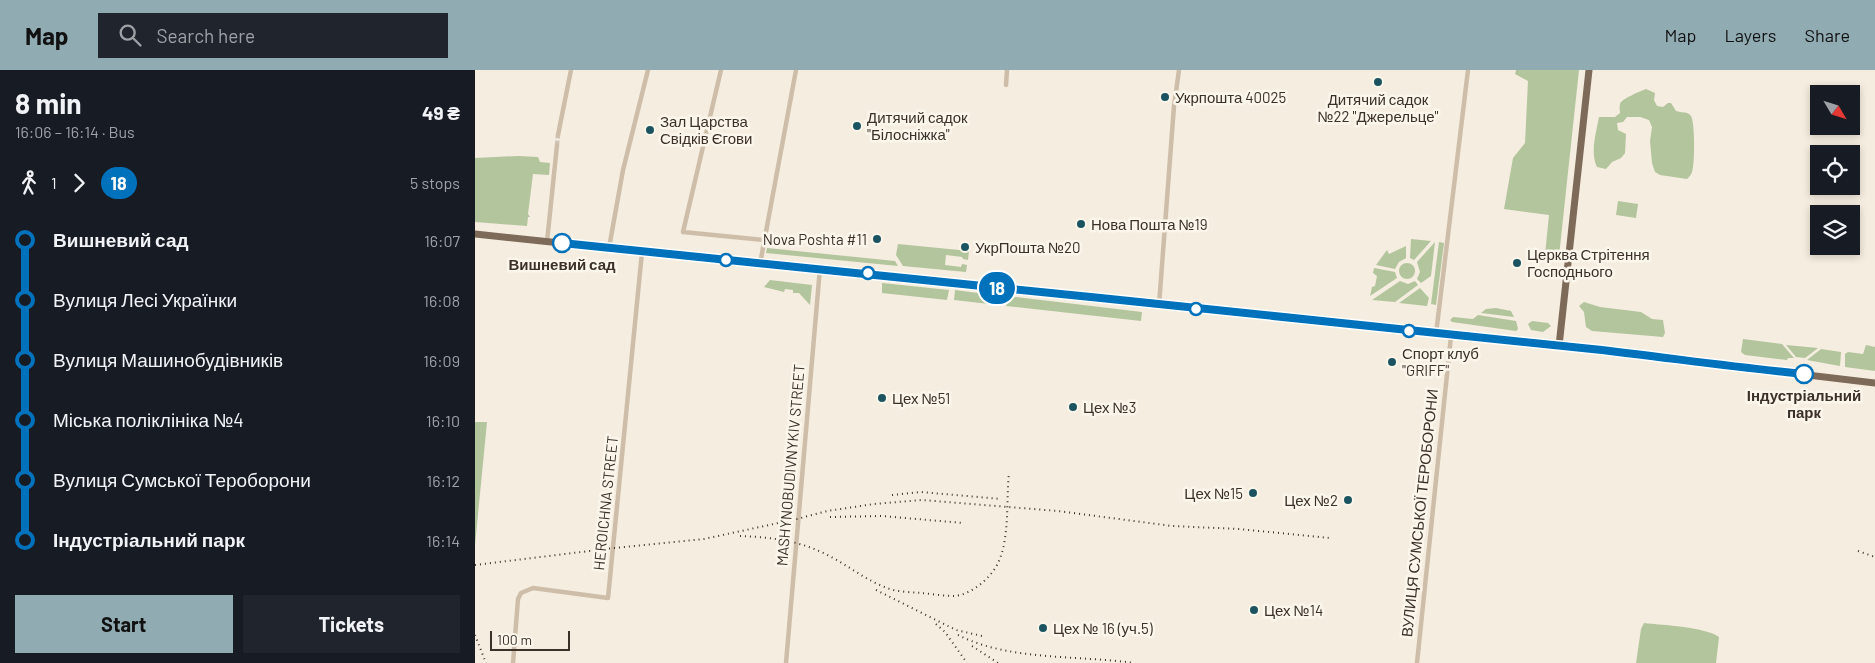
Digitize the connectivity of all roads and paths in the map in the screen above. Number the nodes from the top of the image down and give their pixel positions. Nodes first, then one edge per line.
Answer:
1 (571, 70) edge
2 (648, 70) edge
3 (721, 70) edge
4 (796, 70) edge
5 (1007, 70) edge
6 (1179, 70) edge
7 (1468, 70) edge
8 (1589, 70) edge
9 (1006, 86) dead end
10 (558, 135) tunnel mouth
11 (557, 145) tunnel mouth
12 (475, 234) edge
13 (764, 240) junction
14 (547, 242) junction
15 (609, 248) junction
16 (642, 252) junction
17 (759, 264) junction
18 (820, 268) junction
19 (1159, 305) junction
20 (1437, 334) junction
21 (1451, 336) junction
22 (1559, 346) junction
23 (1875, 383) edge
24 (513, 663) edge
25 (786, 663) edge
26 (1417, 663) edge

1 - 10 street
2 - 15 street
3 - 13 street
4 - 13 street
5 - 9 street
6 - 19 street
7 - 20 street
8 - 22 main road
11 - 14 street
12 - 14 main road
13 - 17 street
14 - 15 main road
15 - 16 main road
16 - 17 main road
16 - 24 street, HEROICHNA STREET
17 - 18 main road
18 - 19 main road
18 - 25 street, MASHYNOBUDIVNYKIV STREET
19 - 20 main road
20 - 21 main road
21 - 22 main road
21 - 26 street, ВУЛИЦЯ СУМСЬКОЇ ТЕРОБОРОНИ
22 - 23 main road

